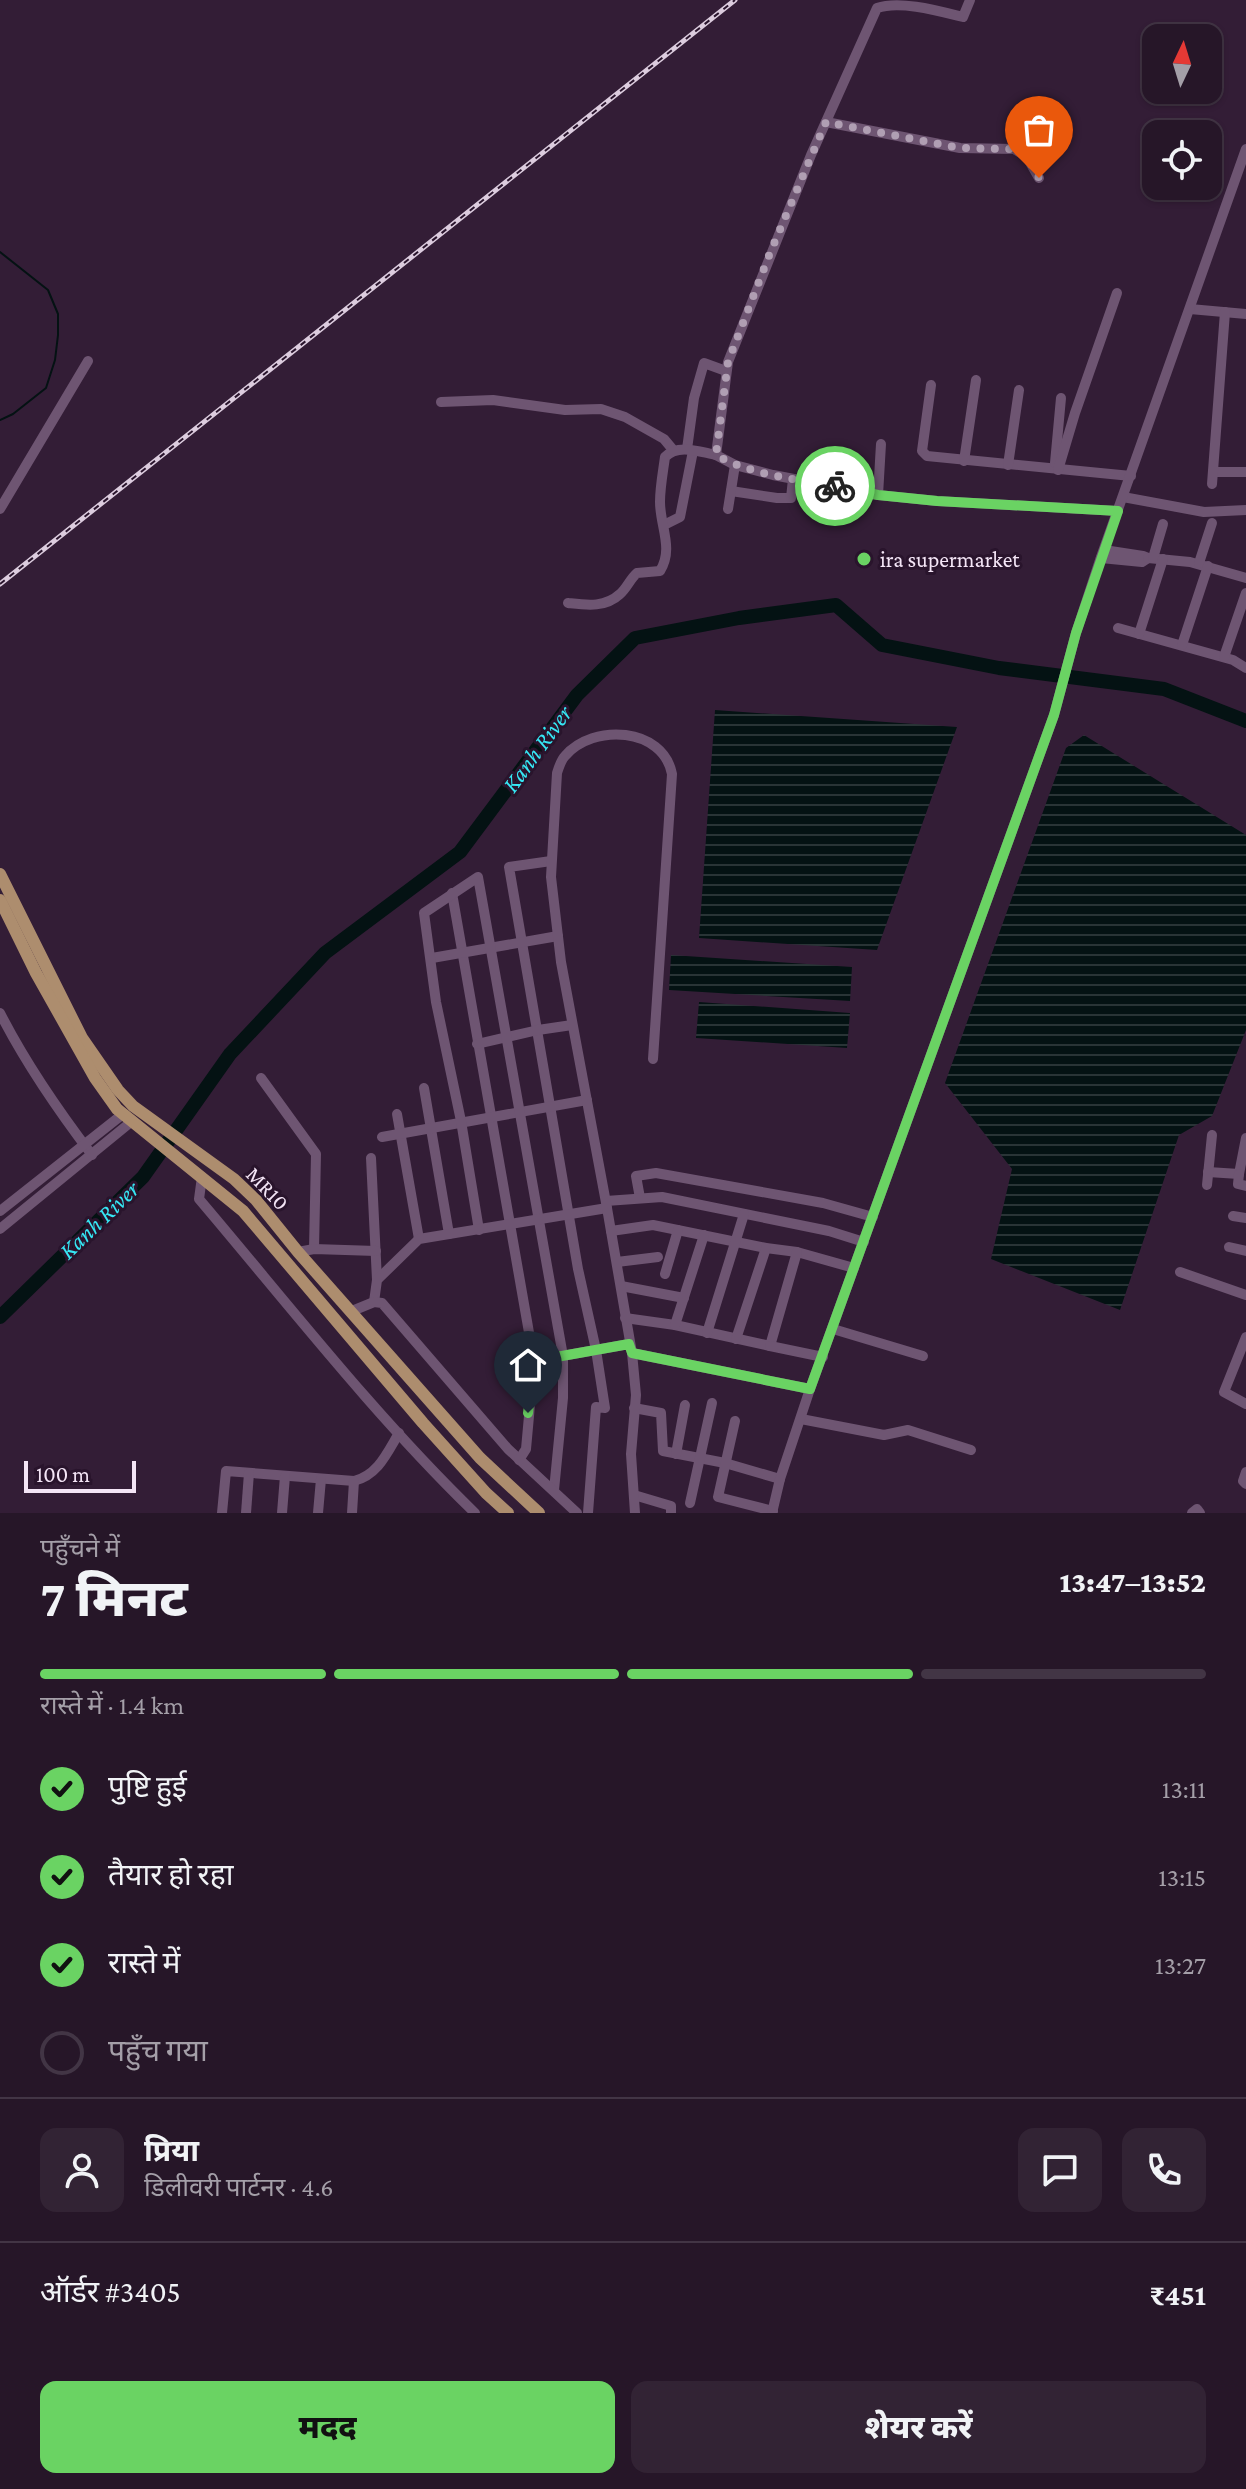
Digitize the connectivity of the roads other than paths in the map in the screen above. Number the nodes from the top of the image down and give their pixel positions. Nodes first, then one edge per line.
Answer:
1 (970, 0) edge
2 (826, 122) junction
3 (1246, 149) edge
4 (1039, 178) dead end
5 (1117, 293) dead end
6 (1190, 309) junction
7 (1225, 312) junction
8 (1246, 314) edge
9 (88, 361) dead end
10 (726, 371) junction
11 (976, 380) dead end
12 (931, 385) dead end
13 (1019, 390) dead end
14 (1061, 398) dead end
15 (441, 402) dead end
16 (881, 444) dead end
17 (690, 450) junction
18 (674, 451) junction
19 (716, 455) junction
20 (964, 461) junction
21 (735, 465) junction
22 (1008, 465) junction
23 (1056, 469) junction
24 (1213, 472) junction
25 (1246, 472) edge
26 (1131, 476) junction
27 (793, 479) junction
28 (1212, 484) dead end
29 (731, 491) junction
30 (878, 495) junction
31 (1123, 497) junction
32 (0, 509) edge
33 (728, 509) dead end
34 (1246, 510) edge
35 (1118, 511) junction
36 (1212, 523) dead end
37 (1163, 524) dead end
38 (664, 525) junction
39 (1102, 554) junction
40 (1155, 558) junction
41 (1203, 565) junction
42 (1246, 578) edge
43 (1246, 593) edge
44 (568, 603) dead end
45 (1118, 628) dead end
46 (1139, 634) junction
47 (1182, 645) junction
48 (1224, 657) junction
49 (1246, 668) edge
50 (551, 861) junction
51 (0, 874) edge
52 (452, 893) junction
53 (0, 900) edge
54 (558, 936) junction
55 (524, 942) junction
56 (490, 949) junction
57 (463, 952) junction
58 (432, 958) junction
59 (0, 1013) edge
60 (572, 1025) junction
61 (538, 1030) junction
62 (506, 1037) junction
63 (477, 1044) junction
64 (653, 1059) dead end
65 (261, 1078) dead end
66 (424, 1088) dead end
67 (587, 1100) junction
68 (551, 1106) junction
69 (520, 1111) junction
70 (397, 1114) dead end
71 (491, 1117) junction
72 (461, 1121) junction
73 (132, 1122) junction
74 (431, 1127) junction
75 (401, 1133) junction
76 (1212, 1135) dead end
77 (382, 1137) dead end
78 (1246, 1138) edge
79 (83, 1144) junction
80 (1245, 1151) edge
81 (92, 1155) junction
82 (371, 1158) dead end
83 (1208, 1172) junction
84 (197, 1173) junction
85 (1239, 1174) junction
86 (1207, 1185) dead end
87 (1246, 1186) edge
88 (640, 1198) junction
89 (606, 1204) junction
90 (0, 1211) edge
91 (570, 1214) junction
92 (744, 1214) junction
93 (1233, 1216) dead end
94 (873, 1217) junction
95 (1246, 1218) edge
96 (538, 1220) junction
97 (511, 1224) junction
98 (0, 1229) edge
99 (479, 1230) junction
100 (678, 1230) junction
101 (611, 1231) junction
102 (449, 1234) junction
103 (704, 1235) junction
104 (419, 1239) junction
105 (735, 1241) junction
106 (864, 1242) junction
107 (1229, 1247) dead end
108 (766, 1248) junction
109 (314, 1249) junction
110 (376, 1251) junction
111 (1246, 1251) edge
112 (298, 1252) junction
113 (797, 1252) junction
114 (658, 1257) dead end
115 (617, 1262) junction
116 (854, 1268) junction
117 (1180, 1272) dead end
118 (665, 1274) dead end
119 (377, 1280) junction
120 (621, 1286) junction
121 (1246, 1295) edge
122 (684, 1298) junction
123 (374, 1302) junction
124 (352, 1311) junction
125 (625, 1318) junction
126 (675, 1325) junction
127 (833, 1329) junction
128 (707, 1333) junction
129 (1246, 1337) edge
130 (736, 1339) junction
131 (770, 1346) junction
132 (631, 1349) junction
133 (596, 1350) junction
134 (563, 1356) junction
135 (923, 1356) dead end
136 (823, 1357) junction
137 (534, 1361) junction
138 (810, 1389) junction
139 (712, 1403) dead end
140 (1246, 1404) edge
141 (685, 1405) dead end
142 (634, 1408) junction
143 (801, 1419) junction
144 (735, 1421) dead end
145 (399, 1433) junction
146 (971, 1450) dead end
147 (676, 1454) junction
148 (700, 1458) junction
149 (519, 1460) junction
150 (725, 1463) junction
151 (1246, 1472) edge
152 (249, 1473) junction
153 (285, 1476) junction
154 (321, 1479) junction
155 (780, 1479) junction
156 (354, 1481) junction
157 (1246, 1484) edge
158 (554, 1490) junction
159 (634, 1495) junction
160 (690, 1503) dead end
161 (772, 1512) edge
162 (222, 1513) edge
163 (246, 1513) edge
164 (282, 1513) edge
165 (318, 1513) edge
166 (352, 1513) edge
167 (475, 1513) edge
168 (508, 1513) edge
169 (539, 1513) edge
170 (577, 1513) edge
171 (588, 1513) edge
172 (635, 1513) edge
173 (671, 1513) edge

1 - 2 street
2 - 4 street
2 - 10 street
3 - 6 street
5 - 23 street
6 - 7 street
6 - 26 street
7 - 8 street
7 - 24 street
9 - 32 street
10 - 17 street
10 - 19 street
11 - 20 street
12 - 20 street
13 - 22 street
14 - 23 street
15 - 18 street
16 - 30 street
17 - 18 street
17 - 19 street
17 - 38 street
18 - 38 street
19 - 21 street
20 - 22 street
21 - 27 street
21 - 29 street
22 - 23 street
23 - 26 street
24 - 25 street
24 - 28 street
26 - 31 street
27 - 29 street
27 - 30 street
29 - 33 street
30 - 35 street
31 - 34 street
31 - 35 street
35 - 39 street
36 - 41 street
37 - 40 street
38 - 44 street
39 - 40 street
39 - 94 street
40 - 41 street
40 - 46 street
41 - 42 street
41 - 47 street
43 - 48 street
45 - 46 street
46 - 47 street
47 - 48 street
48 - 49 street
50 - 54 street
50 - 55 street
50 - 64 street
51 - 112 main road, MR10
52 - 56 street
52 - 57 street
52 - 58 street
53 - 73 main road, MR10
54 - 55 street
54 - 60 street
55 - 56 street
55 - 61 street
56 - 57 street
56 - 62 street
57 - 58 street
57 - 63 street
58 - 72 street
59 - 79 street
60 - 61 street
60 - 67 street
61 - 62 street
61 - 68 street
62 - 63 street
62 - 69 street
63 - 71 street
65 - 109 street
66 - 74 street
67 - 68 street
67 - 89 street
68 - 69 street
68 - 91 street
69 - 71 street
69 - 96 street
70 - 75 street
71 - 72 street
71 - 97 street
72 - 74 street
72 - 99 street
73 - 79 street
73 - 81 street
73 - 84 main road, MR10
74 - 75 street
74 - 102 street
75 - 77 street
75 - 104 street
76 - 83 street
78 - 80 street
79 - 81 street
79 - 90 street
80 - 85 street
81 - 98 street
82 - 110 street
83 - 85 street
83 - 86 street
84 - 145 street
84 - 168 main road, MR10
85 - 87 street
88 - 89 street
88 - 92 street
88 - 94 street
89 - 91 street
89 - 101 street
91 - 96 street
91 - 133 street
92 - 105 street
92 - 106 street
93 - 95 street
94 - 106 street
96 - 97 street
96 - 134 street
97 - 99 street
97 - 137 street
99 - 102 street
100 - 101 street
100 - 103 street
100 - 118 street
101 - 115 street
102 - 104 street
103 - 105 street
103 - 122 street
104 - 119 street
105 - 108 street
105 - 128 street
106 - 116 street
107 - 111 street
108 - 113 street
108 - 130 street
109 - 110 street
109 - 112 street
110 - 119 street
112 - 124 main road, MR10
113 - 116 street
113 - 131 street
114 - 115 street
115 - 120 street
116 - 127 street
117 - 121 street
119 - 123 street
120 - 122 street
120 - 125 street
122 - 126 street
123 - 124 street
123 - 149 street
124 - 169 main road, MR10
125 - 126 street
125 - 132 street
126 - 128 street
127 - 135 street
127 - 136 street
128 - 130 street
129 - 140 street
130 - 131 street
131 - 136 street
132 - 133 street
132 - 138 street
132 - 142 street
133 - 134 street
133 - 171 street
134 - 137 street
134 - 158 street
136 - 138 street
137 - 149 street
138 - 143 street
139 - 148 street
141 - 147 street
142 - 147 street
142 - 159 street
143 - 146 street
143 - 155 street
144 - 150 street
145 - 156 street
145 - 167 street
147 - 148 street
148 - 150 street
148 - 160 street
149 - 158 street
150 - 155 street
150 - 161 street
151 - 157 street
152 - 153 street
152 - 162 street
152 - 163 street
153 - 154 street
153 - 164 street
154 - 156 street
154 - 165 street
155 - 161 street
156 - 166 street
158 - 170 street
159 - 172 street
159 - 173 street

